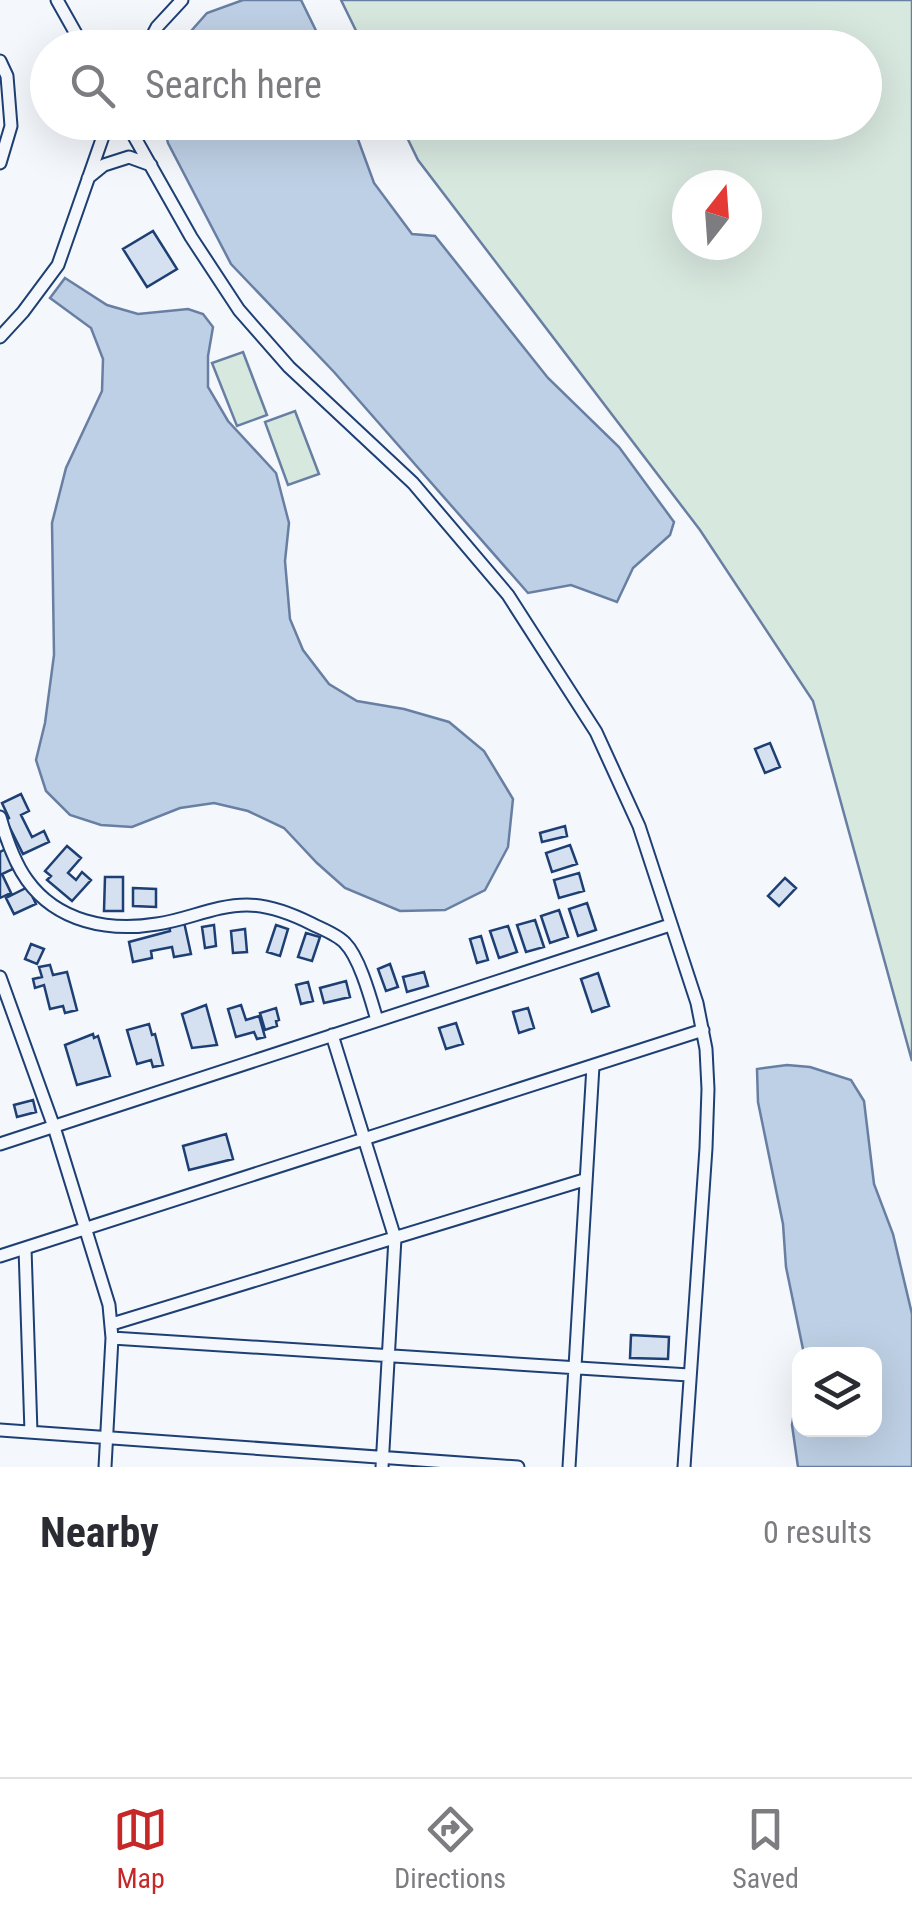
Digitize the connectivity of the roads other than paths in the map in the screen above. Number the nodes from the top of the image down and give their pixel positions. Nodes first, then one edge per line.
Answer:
1 (57, 0) edge
2 (182, 0) edge
3 (74, 30) edge
4 (155, 30) edge
5 (0, 60) edge
6 (102, 140) edge
7 (137, 140) edge
8 (0, 163) edge
9 (152, 166) junction
10 (88, 178) junction
11 (0, 337) edge
12 (0, 817) edge
13 (670, 925) junction
14 (0, 977) edge
15 (378, 1020) junction
16 (703, 1030) junction
17 (332, 1035) junction
18 (592, 1066) junction
19 (54, 1127) junction
20 (366, 1138) junction
21 (0, 1144) edge
22 (584, 1180) junction
23 (84, 1229) junction
24 (395, 1238) junction
25 (25, 1248) junction
26 (0, 1256) edge
27 (112, 1331) junction
28 (389, 1356) junction
29 (576, 1368) junction
30 (689, 1376) junction
31 (0, 1430) edge
32 (31, 1432) junction
33 (107, 1438) junction
34 (382, 1462) edge
35 (106, 1467) edge
36 (518, 1467) edge
37 (568, 1467) edge
38 (684, 1467) edge

1 - 3 street
2 - 4 street
5 - 8 street
6 - 10 street
7 - 9 street
9 - 10 street
9 - 13 street
10 - 11 street
12 - 15 street
13 - 15 street
13 - 16 street
14 - 19 street
15 - 17 street
16 - 18 street
16 - 30 street
17 - 19 street
17 - 20 street
18 - 20 street
18 - 22 street
19 - 21 street
19 - 23 street
20 - 23 street
20 - 24 street
22 - 24 street
22 - 29 street
23 - 25 street
23 - 27 street
24 - 27 street
24 - 28 street
25 - 26 street
25 - 32 street
27 - 28 street
27 - 33 street
28 - 29 street
28 - 34 street
29 - 30 street
29 - 37 street
30 - 38 street
31 - 32 street
32 - 33 street
33 - 34 street
33 - 35 street
34 - 36 street

